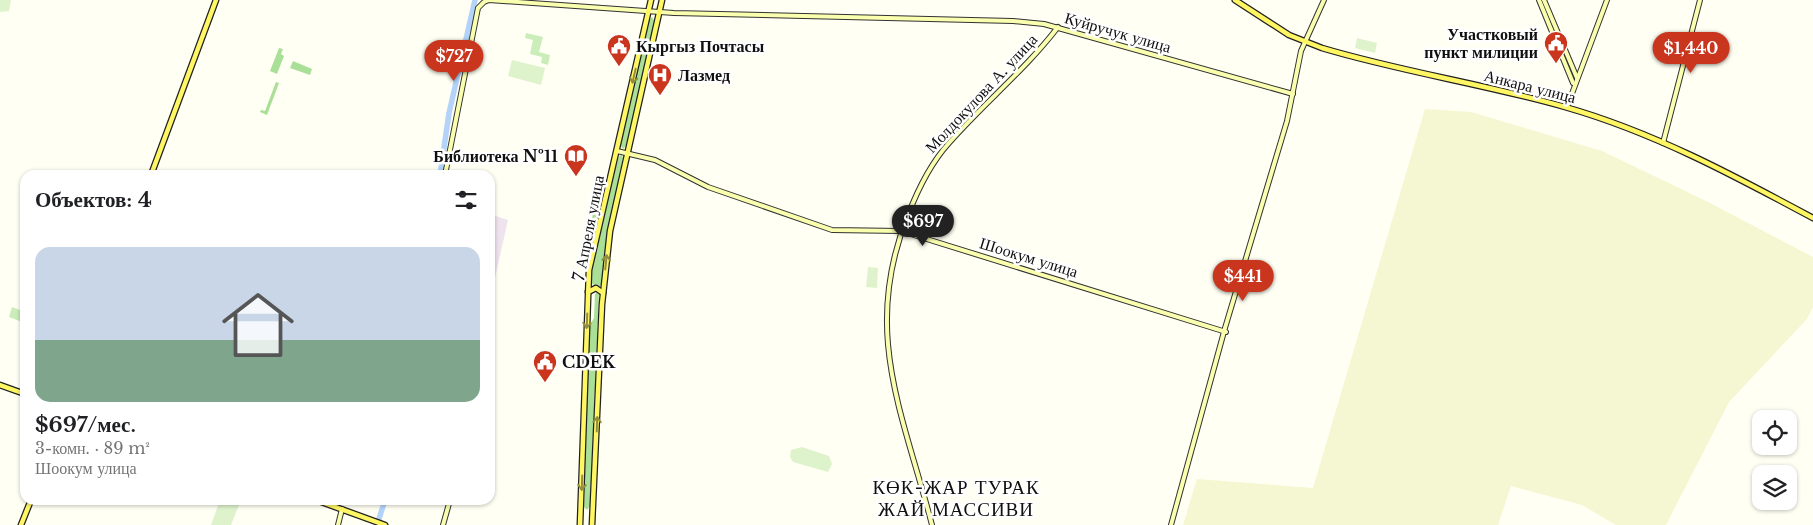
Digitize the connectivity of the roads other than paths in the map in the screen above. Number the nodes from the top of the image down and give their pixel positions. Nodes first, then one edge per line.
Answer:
1 (216, 0) edge
2 (651, 0) edge
3 (662, 0) edge
4 (1235, 0) edge
5 (1324, 0) edge
6 (1539, 0) edge
7 (1544, 0) edge
8 (1607, 0) edge
9 (1700, 0) edge
10 (649, 11) junction
11 (660, 12) junction
12 (1058, 27) junction
13 (1304, 42) junction
14 (1577, 73) junction
15 (1574, 86) junction
16 (1293, 94) junction
17 (1567, 107) junction
18 (1663, 143) junction
19 (617, 151) junction
20 (627, 153) junction
21 (153, 170) edge
22 (446, 170) edge
23 (1813, 218) edge
24 (901, 231) junction
25 (588, 292) junction
26 (603, 293) junction
27 (1226, 332) junction
28 (0, 385) edge
29 (20, 392) edge
30 (29, 505) edge
31 (330, 505) edge
32 (449, 505) edge
33 (342, 509) junction
34 (581, 512) junction
35 (593, 512) junction
36 (21, 525) edge
37 (338, 525) edge
38 (385, 525) edge
39 (443, 525) edge
40 (580, 525) edge
41 (592, 525) edge
42 (932, 525) edge
43 (1171, 525) edge

1 - 21 main road
2 - 10 main road, 7 Апреля улица
3 - 11 main road, 7 Апреля улица
4 - 13 main road, Анкара улица
5 - 13 street
6 - 15 street
7 - 14 street
8 - 14 street
9 - 18 street
10 - 11 street, Куйручук улица
10 -> 19 main road, 7 Апреля улица
10 - 22 street, Куйручук улица
11 - 12 street, Куйручук улица
11 - 20 main road, 7 Апреля улица
12 - 16 street, Куйручук улица
12 - 24 street, Молдокулова А. улица
13 - 16 street
13 - 17 main road, Анкара улица
14 - 15 street
15 - 17 street
16 - 27 street
17 - 18 main road, Анкара улица
18 - 23 main road, Анкара улица
19 - 20 street, Шоокум улица
19 - 25 main road, 7 Апреля улица
20 - 24 street, Шоокум улица
26 -> 20 main road, 7 Апреля улица
24 - 27 street, Шоокум улица
24 - 42 street, Молдокулова А. улица
25 - 26 main road
25 -> 34 main road, 7 Апреля улица
35 -> 26 main road, 7 Апреля улица
27 - 43 street
28 - 29 main road
30 - 36 main road
31 - 33 main road
32 - 39 street
33 - 37 street
33 - 38 main road
34 - 35 main road
34 - 40 main road, 7 Апреля улица
35 - 41 main road, 7 Апреля улица

